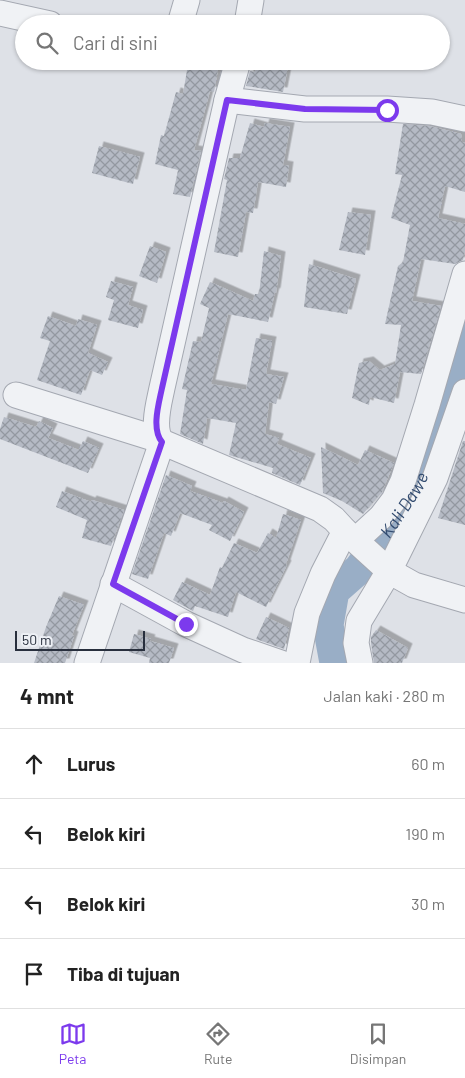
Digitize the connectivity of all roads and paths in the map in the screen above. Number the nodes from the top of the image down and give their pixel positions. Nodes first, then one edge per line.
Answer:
1 (186, 0) edge
2 (251, 0) edge
3 (0, 13) edge
4 (177, 15) edge
5 (248, 15) edge
6 (15, 16) edge
7 (235, 70) edge
8 (227, 100) junction
9 (465, 119) edge
10 (465, 274) edge
11 (465, 392) edge
12 (16, 395) dead end
13 (161, 441) junction
14 (354, 539) junction
15 (385, 567) junction
16 (113, 584) junction
17 (465, 600) edge
18 (87, 663) edge
19 (281, 663) edge
20 (297, 663) edge
21 (360, 663) edge

1 - 4 street
2 - 5 street
3 - 6 street
7 - 8 street
8 - 9 street
8 - 13 street
10 - 14 street
11 - 15 street
12 - 13 street
13 - 14 street
13 - 16 street
14 - 15 street
14 - 20 street
15 - 17 street
15 - 21 street
16 - 18 street
16 - 19 street

